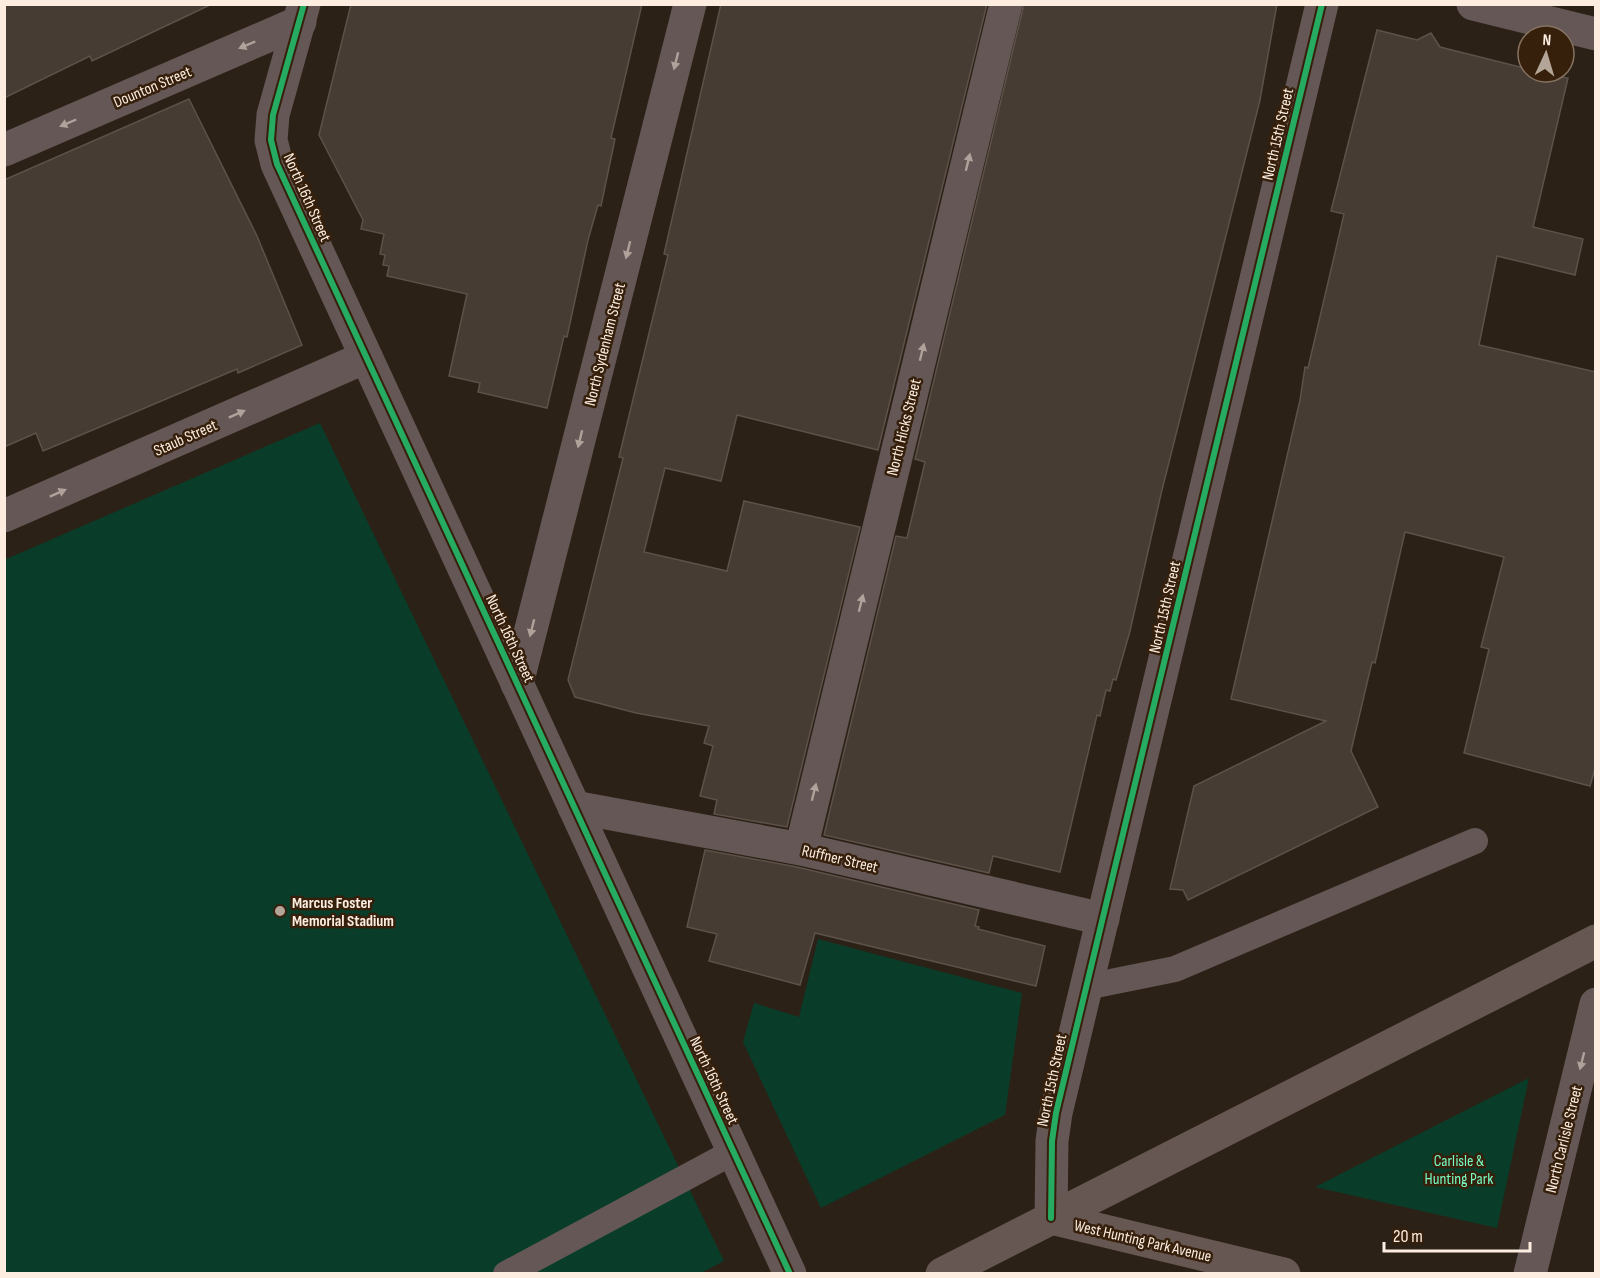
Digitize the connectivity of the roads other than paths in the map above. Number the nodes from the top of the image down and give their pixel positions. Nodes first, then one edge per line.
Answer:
1 (690, 4) edge
2 (1006, 4) edge
3 (1322, 4) edge
4 (1473, 4) edge
5 (302, 13) edge
6 (1596, 34) edge
7 (4, 150) edge
8 (366, 357) junction
9 (4, 516) edge
10 (518, 684) junction
11 (574, 807) junction
12 (1475, 841) dead end
13 (801, 849) junction
14 (1103, 919) junction
15 (1596, 941) edge
16 (1086, 987) junction
17 (1596, 1004) edge
18 (733, 1152) junction
19 (1051, 1218) junction
20 (507, 1274) edge
21 (790, 1274) edge
22 (942, 1274) edge
23 (1284, 1274) edge
24 (1530, 1274) edge

1 -> 10 street, North Sydenham Street
13 -> 2 street, North Hicks Street
3 - 14 street, North 15th Street
4 - 6 street
5 -> 7 street, Dounton Street
5 - 8 street, North 16th Street
9 -> 8 street, Staub Street
8 - 10 street, North 16th Street
10 - 11 street, North 16th Street
11 - 13 street, Ruffner Street
11 - 18 street, North 16th Street
12 - 16 lane
13 - 14 street, Ruffner Street
14 - 16 street, North 15th Street
15 - 19 main road
16 - 19 street, North 15th Street
17 -> 24 street, North Carlisle Street
18 - 20 lane
18 - 21 street, North 16th Street
19 - 22 main road, West Hunting Park Avenue
19 - 23 main road, West Hunting Park Avenue

